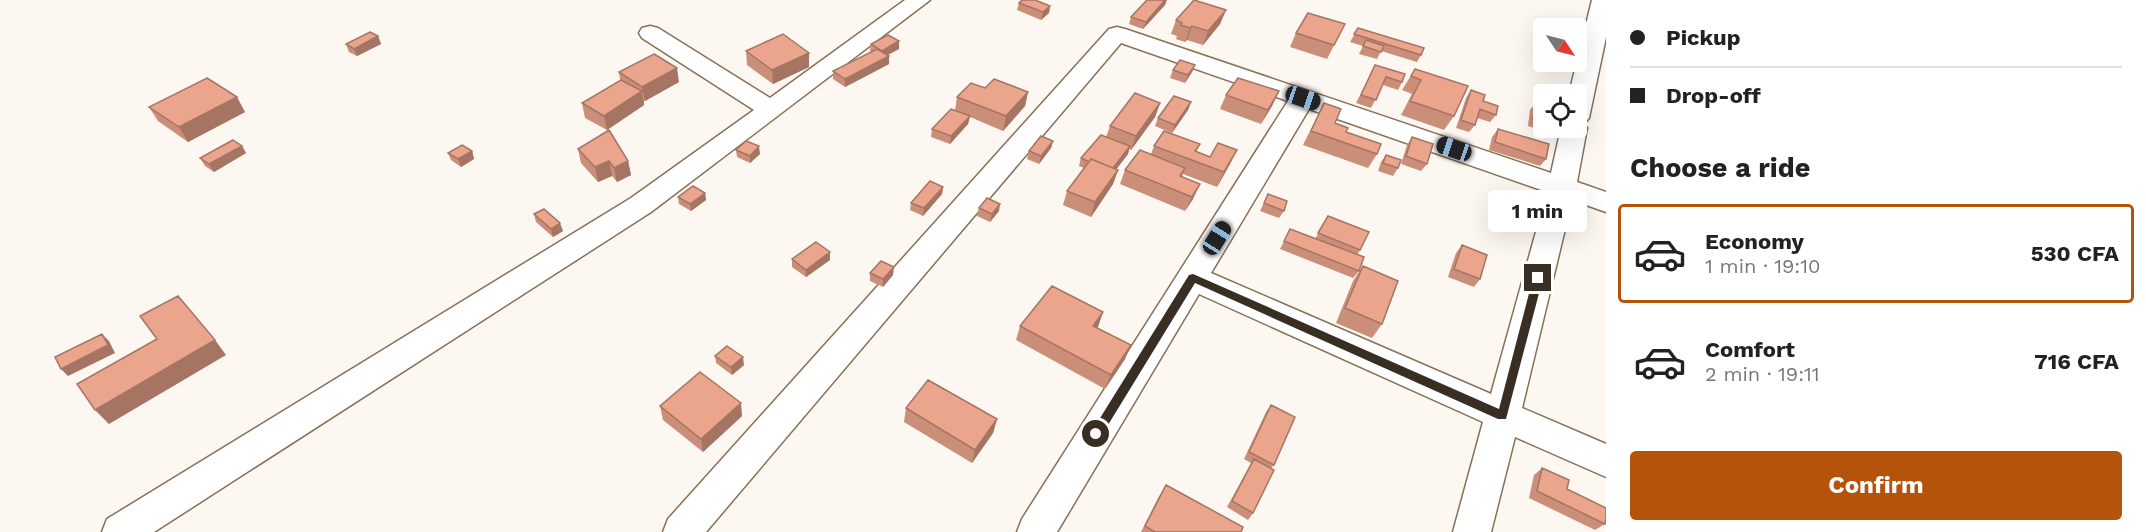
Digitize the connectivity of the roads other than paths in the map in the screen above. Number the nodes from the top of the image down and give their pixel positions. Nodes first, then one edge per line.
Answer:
1 (919, 0) edge
2 (1603, 0) edge
3 (650, 33) dead end
4 (1584, 84) edge
5 (1303, 98) junction
6 (770, 110) junction
7 (1573, 138) edge
8 (1562, 186) junction
9 (1606, 202) edge
10 (1193, 278) junction
11 (1502, 415) junction
12 (1606, 462) edge
13 (121, 532) edge
14 (682, 532) edge
15 (1036, 532) edge
16 (1472, 532) edge

1 - 6 street
2 - 4 street
3 - 6 street
5 - 8 street
5 - 10 street
5 - 14 street
6 - 13 street
7 - 8 street
8 - 9 street
8 - 11 street
10 - 11 street
10 - 15 street
11 - 12 street
11 - 16 street

